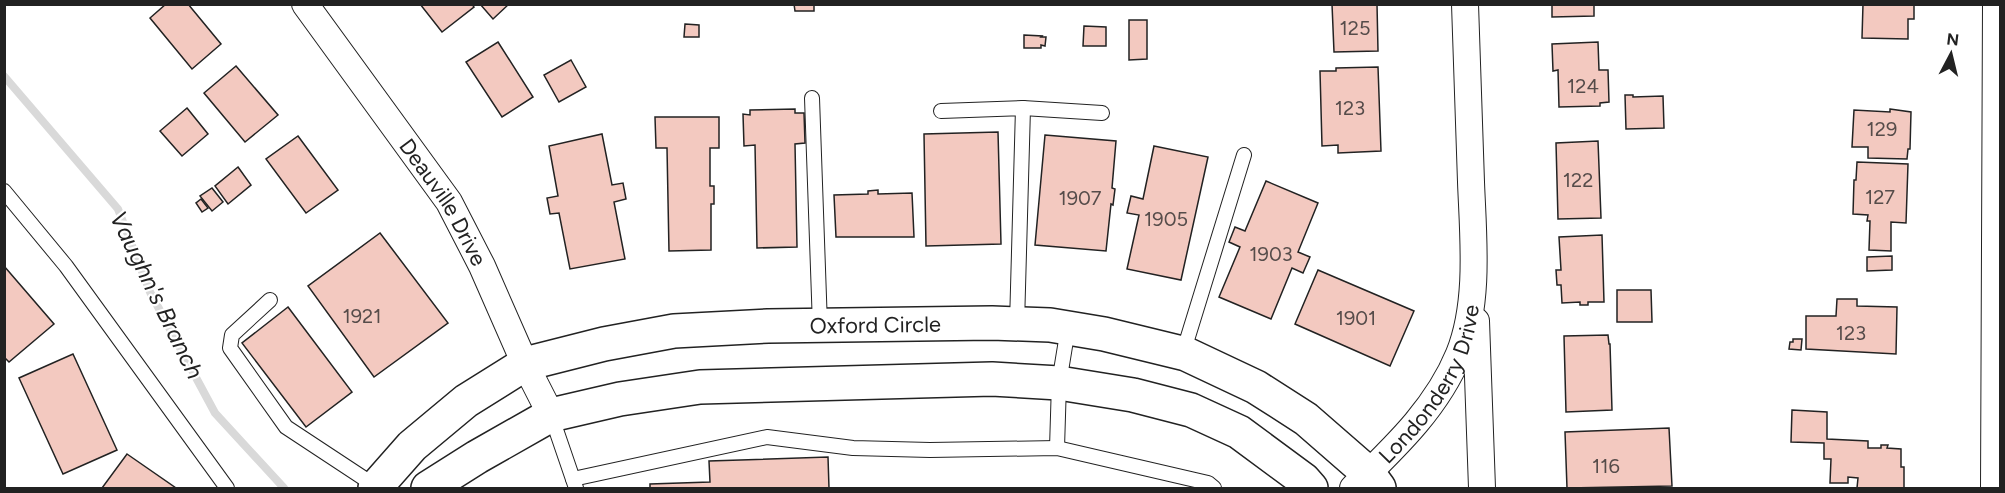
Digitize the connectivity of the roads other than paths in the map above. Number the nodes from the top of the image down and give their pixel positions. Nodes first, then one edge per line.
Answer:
1 (305, 4) edge
2 (1465, 4) edge
3 (1996, 4) edge
4 (812, 98) dead end
5 (1023, 108) junction
6 (941, 111) dead end
7 (1102, 113) dead end
8 (1244, 155) dead end
9 (4, 191) edge
10 (1474, 262) junction
11 (270, 300) dead end
12 (1017, 324) junction
13 (820, 326) junction
14 (1068, 328) junction
15 (1183, 353) junction
16 (525, 364) junction
17 (1059, 383) junction
18 (551, 415) junction
19 (1058, 448) junction
20 (1367, 483) edge
21 (575, 484) edge
22 (376, 488) edge
23 (227, 489) edge
24 (428, 489) edge
25 (1214, 489) edge
26 (1311, 489) edge
27 (1482, 489) edge
28 (1994, 489) edge

1 - 16 street, Deauville Drive
2 - 10 street, Londonderry Drive
3 - 28 street
4 - 13 lane
5 - 6 lane
5 - 7 lane
5 - 12 lane
8 - 15 lane
9 - 23 lane
10 - 20 street, Londonderry Drive
10 - 27 street, Londonderry Drive
11 - 22 lane
12 - 13 street, Oxford Circle
12 - 14 street, Oxford Circle
13 - 16 street, Oxford Circle
14 - 15 street, Oxford Circle
14 - 17 lane
15 - 20 street, Oxford Circle
16 - 18 street, Deauville Drive
16 - 22 street, Oxford Circle
17 - 18 street
17 - 19 lane
17 - 26 street
18 - 21 lane
18 - 24 street
19 - 21 lane
19 - 25 lane

